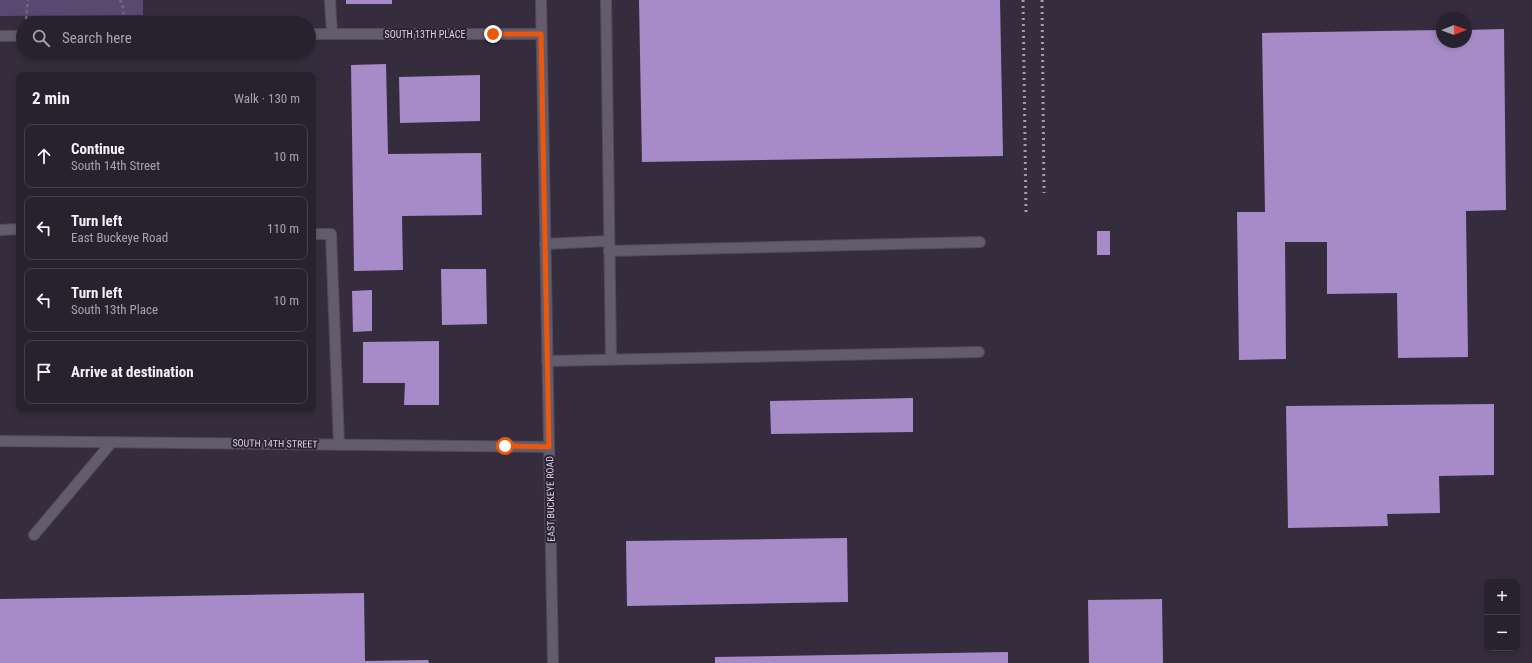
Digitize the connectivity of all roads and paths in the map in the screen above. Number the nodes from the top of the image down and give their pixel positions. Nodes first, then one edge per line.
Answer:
1 (28, 0) edge
2 (120, 0) edge
3 (330, 0) edge
4 (540, 0) edge
5 (606, 0) edge
6 (26, 16) edge
7 (124, 16) edge
8 (316, 34) edge
9 (332, 34) junction
10 (541, 34) junction
11 (0, 36) edge
12 (16, 36) edge
13 (16, 229) edge
14 (0, 230) edge
15 (316, 234) edge
16 (980, 242) dead end
17 (545, 244) junction
18 (609, 246) junction
19 (979, 352) dead end
20 (611, 358) junction
21 (547, 361) junction
22 (0, 441) edge
23 (112, 442) junction
24 (339, 444) junction
25 (549, 447) junction
26 (34, 535) dead end
27 (553, 663) edge

1 - 6 path
2 - 7 path
3 - 9 street
4 - 10 street, EAST BUCKEYE ROAD
5 - 18 street
8 - 9 street, SOUTH 13TH PLACE
9 - 10 street, SOUTH 13TH PLACE
10 - 17 street, EAST BUCKEYE ROAD
11 - 12 street
13 - 14 street
15 - 24 street
16 - 18 street
17 - 18 street
17 - 21 street, EAST BUCKEYE ROAD
18 - 20 street
19 - 20 street
20 - 21 street
21 - 25 street, EAST BUCKEYE ROAD
22 - 23 street, SOUTH 14TH STREET
23 - 24 street, SOUTH 14TH STREET
23 - 26 street
24 - 25 street, SOUTH 14TH STREET
25 - 27 street, EAST BUCKEYE ROAD

